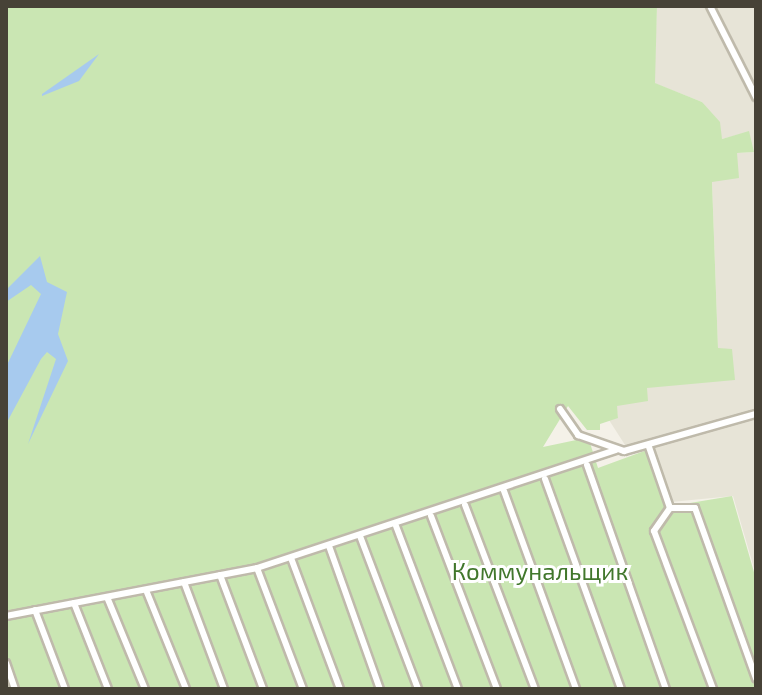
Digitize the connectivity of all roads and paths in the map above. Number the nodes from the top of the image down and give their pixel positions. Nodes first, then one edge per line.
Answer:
1 (710, 6) edge
2 (756, 97) edge
3 (560, 409) dead end
4 (756, 414) edge
5 (649, 447) junction
6 (616, 450) junction
7 (587, 465) junction
8 (545, 479) junction
9 (504, 491) junction
10 (465, 505) junction
11 (670, 508) junction
12 (431, 516) junction
13 (396, 526) junction
14 (360, 536) junction
15 (329, 546) junction
16 (291, 558) junction
17 (257, 568) junction
18 (220, 575) junction
19 (184, 582) junction
20 (146, 590) junction
21 (107, 597) junction
22 (74, 603) junction
23 (35, 610) junction
24 (6, 616) edge
25 (6, 663) edge
26 (756, 678) edge
27 (15, 689) edge
28 (65, 689) edge
29 (108, 689) edge
30 (145, 689) edge
31 (186, 689) edge
32 (224, 689) edge
33 (263, 689) edge
34 (303, 689) edge
35 (340, 689) edge
36 (380, 689) edge
37 (418, 689) edge
38 (458, 689) edge
39 (497, 689) edge
40 (535, 689) edge
41 (576, 689) edge
42 (621, 689) edge
43 (666, 689) edge
44 (713, 689) edge

1 - 2 street
3 - 6 street
4 - 5 street
5 - 6 street
5 - 11 street
6 - 7 street
7 - 8 street
7 - 43 street
8 - 9 street
8 - 42 street
9 - 10 street
9 - 41 street
10 - 12 street
10 - 40 street
11 - 26 street
11 - 44 street
12 - 13 street
12 - 39 street
13 - 14 street
13 - 38 street
14 - 15 street
14 - 37 street
15 - 16 street
15 - 36 street
16 - 17 street
16 - 35 street
17 - 18 street
17 - 34 street
18 - 19 street
18 - 33 street
19 - 20 street
19 - 32 street
20 - 21 street
20 - 31 street
21 - 22 street
21 - 30 street
22 - 23 street
22 - 29 street
23 - 24 street
23 - 28 street
25 - 27 street

